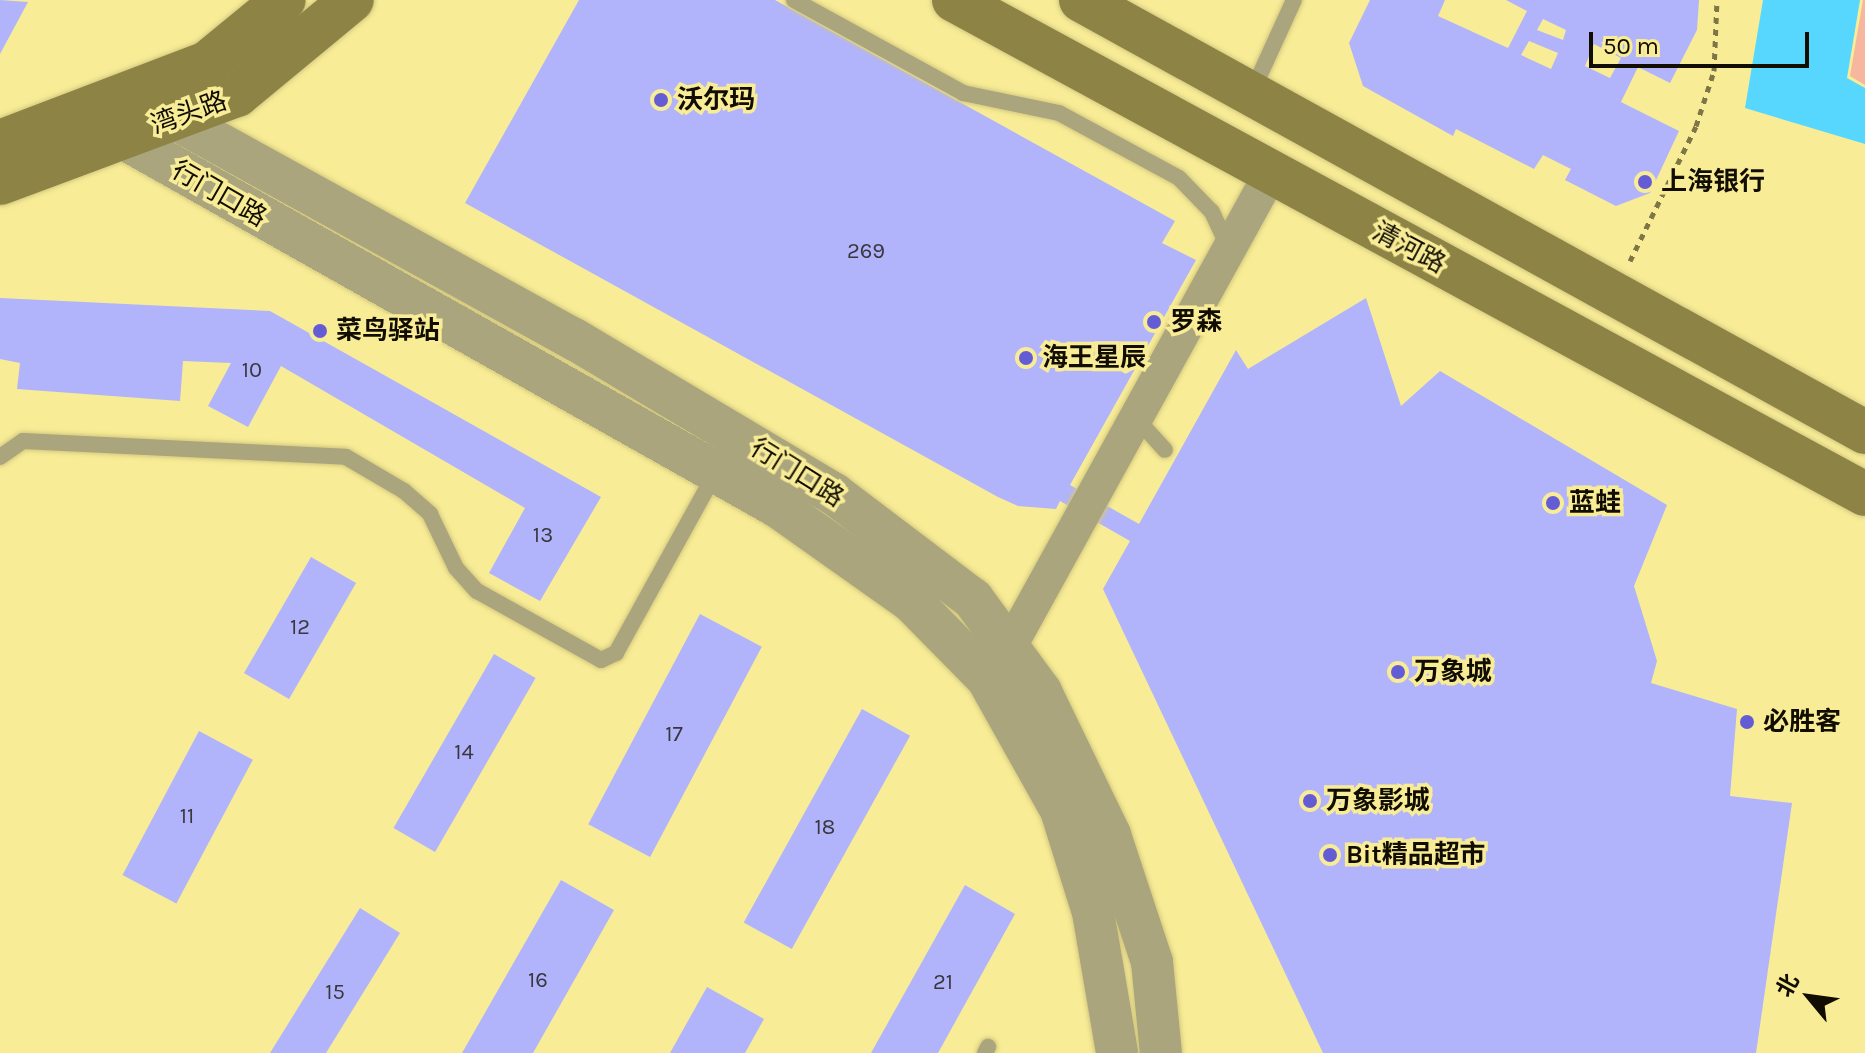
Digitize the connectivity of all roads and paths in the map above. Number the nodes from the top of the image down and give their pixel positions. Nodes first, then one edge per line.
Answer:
1 (284, 0) edge
2 (352, 0) edge
3 (794, 0) edge
4 (954, 0) edge
5 (1081, 0) edge
6 (1294, 0) edge
7 (1717, 0) edge
8 (1251, 94) junction
9 (175, 119) junction
10 (121, 137) junction
11 (0, 142) edge
12 (1271, 173) junction
13 (0, 183) edge
14 (1229, 249) junction
15 (1627, 266) dead end
16 (1136, 418) junction
17 (1865, 432) edge
18 (1165, 450) dead end
19 (0, 457) edge
20 (716, 472) junction
21 (1865, 494) edge
22 (1009, 648) junction
23 (1117, 1053) edge
24 (1161, 1053) edge

1 - 11 main road, 湾头路
2 - 9 main road, 湾头路
3 - 14 lane
4 - 12 main road, 清河路
5 - 8 main road
6 - 8 lane
7 - 15 path
8 - 17 main road
9 - 10 main road, 湾头路
9 - 22 street, 行门口路
10 - 13 main road, 湾头路
10 - 20 street, 行门口路
12 - 14 street
12 - 21 main road, 清河路
14 - 16 street
16 - 18 lane
16 - 22 street
19 - 20 lane
20 - 23 street, 行门口路
22 - 24 street, 行门口路

